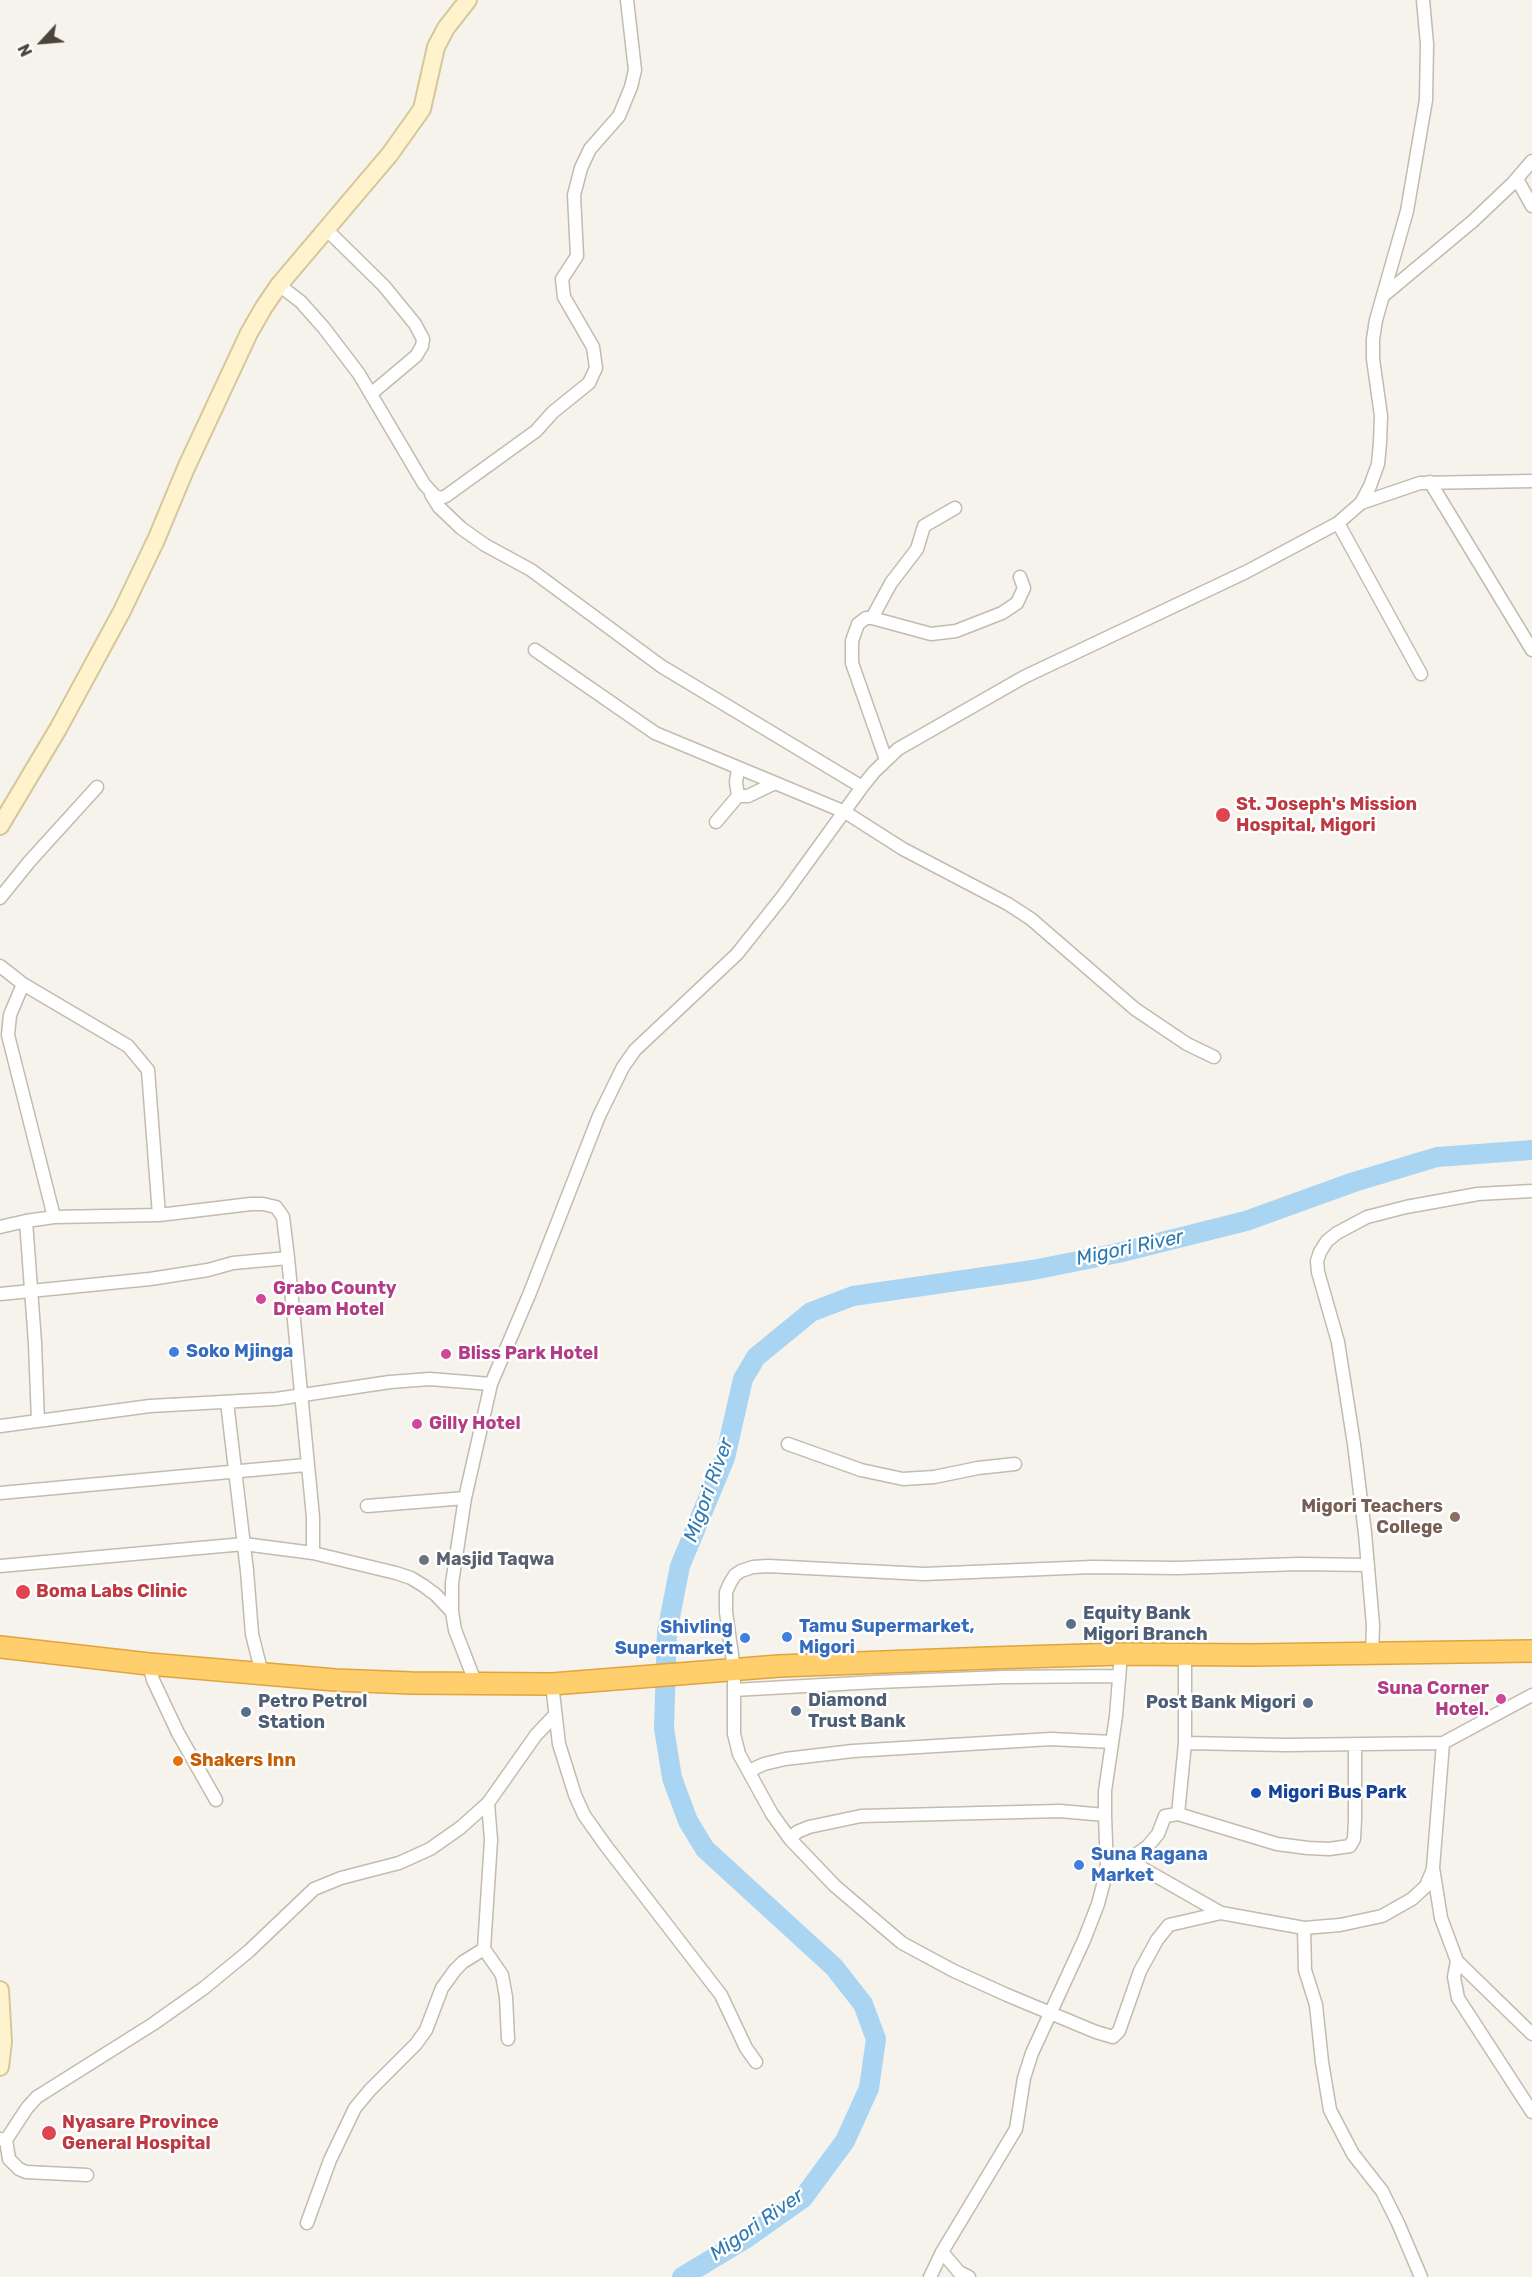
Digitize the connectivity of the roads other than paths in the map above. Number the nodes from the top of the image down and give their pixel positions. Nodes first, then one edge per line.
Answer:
1 (468, 0) edge
2 (627, 0) edge
3 (1423, 0) edge
4 (1532, 161) edge
5 (1517, 179) junction
6 (1532, 206) edge
7 (327, 230) junction
8 (279, 285) junction
9 (1383, 296) junction
10 (372, 393) junction
11 (1532, 481) edge
12 (1430, 482) junction
13 (431, 494) junction
14 (1360, 503) junction
15 (955, 507) dead end
16 (1338, 523) junction
17 (1020, 577) dead end
18 (872, 618) junction
19 (535, 650) dead end
20 (1532, 650) edge
21 (1421, 674) dead end
22 (886, 760) junction
23 (738, 769) junction
24 (773, 784) junction
25 (97, 787) dead end
26 (862, 787) junction
27 (738, 796) junction
28 (845, 812) junction
29 (716, 822) dead end
30 (0, 826) edge
31 (0, 898) edge
32 (0, 966) edge
33 (23, 984) junction
34 (1214, 1057) dead end
35 (1532, 1191) edge
36 (159, 1215) junction
37 (54, 1217) junction
38 (26, 1221) junction
39 (0, 1227) edge
40 (288, 1258) junction
41 (30, 1291) junction
42 (0, 1294) edge
43 (491, 1384) junction
44 (301, 1395) junction
45 (227, 1402) junction
46 (38, 1421) junction
47 (0, 1426) edge
48 (788, 1444) dead end
49 (1015, 1464) dead end
50 (306, 1465) junction
51 (235, 1470) junction
52 (0, 1493) edge
53 (465, 1498) junction
54 (367, 1506) dead end
55 (244, 1544) junction
56 (313, 1553) junction
57 (1368, 1565) junction
58 (0, 1566) edge
59 (452, 1612) junction
60 (0, 1647) edge
61 (1532, 1652) edge
62 (1121, 1654) junction
63 (1372, 1654) junction
64 (1185, 1655) junction
65 (149, 1664) junction
66 (262, 1674) junction
67 (1118, 1676) junction
68 (734, 1680) junction
69 (476, 1684) junction
70 (552, 1684) junction
71 (1532, 1695) edge
72 (555, 1715) junction
73 (1112, 1742) junction
74 (1185, 1743) junction
75 (1443, 1743) junction
76 (1355, 1744) junction
77 (749, 1771) junction
78 (216, 1800) dead end
79 (488, 1803) junction
80 (1178, 1814) junction
81 (1105, 1815) junction
82 (790, 1839) junction
83 (1128, 1860) junction
84 (1433, 1868) junction
85 (1107, 1870) junction
86 (1221, 1913) junction
87 (1304, 1928) junction
88 (484, 1949) junction
89 (1457, 1961) junction
90 (0, 1990) edge
91 (1050, 2012) junction
92 (1532, 2034) edge
93 (508, 2039) dead end
94 (756, 2062) dead end
95 (0, 2067) edge
96 (1532, 2112) edge
97 (3, 2139) edge
98 (87, 2175) dead end
99 (307, 2223) dead end
100 (942, 2252) junction
101 (930, 2277) edge
102 (969, 2277) edge
103 (1421, 2277) edge

1 - 7 street
2 - 13 street
3 - 9 street
4 - 5 street
5 - 6 street
5 - 9 street
7 - 8 street
7 - 10 street
8 - 10 street
8 - 30 street
9 - 14 street
10 - 13 street
11 - 12 street
12 - 14 street
12 - 20 street
13 - 26 street
14 - 16 street
15 - 18 street
16 - 21 street
16 - 22 street
17 - 18 street
18 - 22 street
19 - 23 street
22 - 26 street
23 - 24 street
23 - 27 street
24 - 27 street
24 - 28 street
25 - 31 street
26 - 28 street
27 - 29 street
28 - 34 street
28 - 43 street
32 - 33 street
33 - 36 street
33 - 37 street
35 - 57 street
36 - 37 street
36 - 40 street
37 - 38 street
38 - 39 street
38 - 41 street
40 - 41 street
40 - 44 street
41 - 42 street
41 - 46 street
43 - 44 street
43 - 53 street
44 - 45 street
44 - 50 street
45 - 46 street
45 - 51 street
46 - 47 street
48 - 49 street
50 - 51 street
50 - 56 street
51 - 52 street
51 - 55 street
53 - 54 street
53 - 59 street
55 - 56 street
55 - 58 street
55 - 66 street
56 - 59 street
57 - 63 street
57 - 68 street
59 - 69 street
60 - 65 highway
61 - 63 highway
62 - 64 highway
62 - 67 street
62 - 68 highway
63 - 64 highway
64 - 74 street
65 - 66 highway
65 - 78 street
66 - 69 highway
67 - 68 street
67 - 73 street
68 - 70 highway
68 - 77 street
69 - 70 highway
70 - 72 street
71 - 75 street
72 - 79 street
72 - 94 street
73 - 77 street
73 - 81 street
74 - 76 street
74 - 80 street
75 - 76 street
75 - 84 street
76 - 80 street
77 - 82 street
79 - 88 street
79 - 97 street
80 - 83 street
81 - 82 street
81 - 85 street
82 - 91 street
83 - 85 street
83 - 86 street
84 - 87 street
84 - 89 street
85 - 91 street
86 - 87 street
86 - 91 street
87 - 103 street
88 - 93 street
88 - 99 street
89 - 92 street
89 - 96 street
90 - 95 street
91 - 100 street
97 - 98 street
100 - 101 street
100 - 102 street

